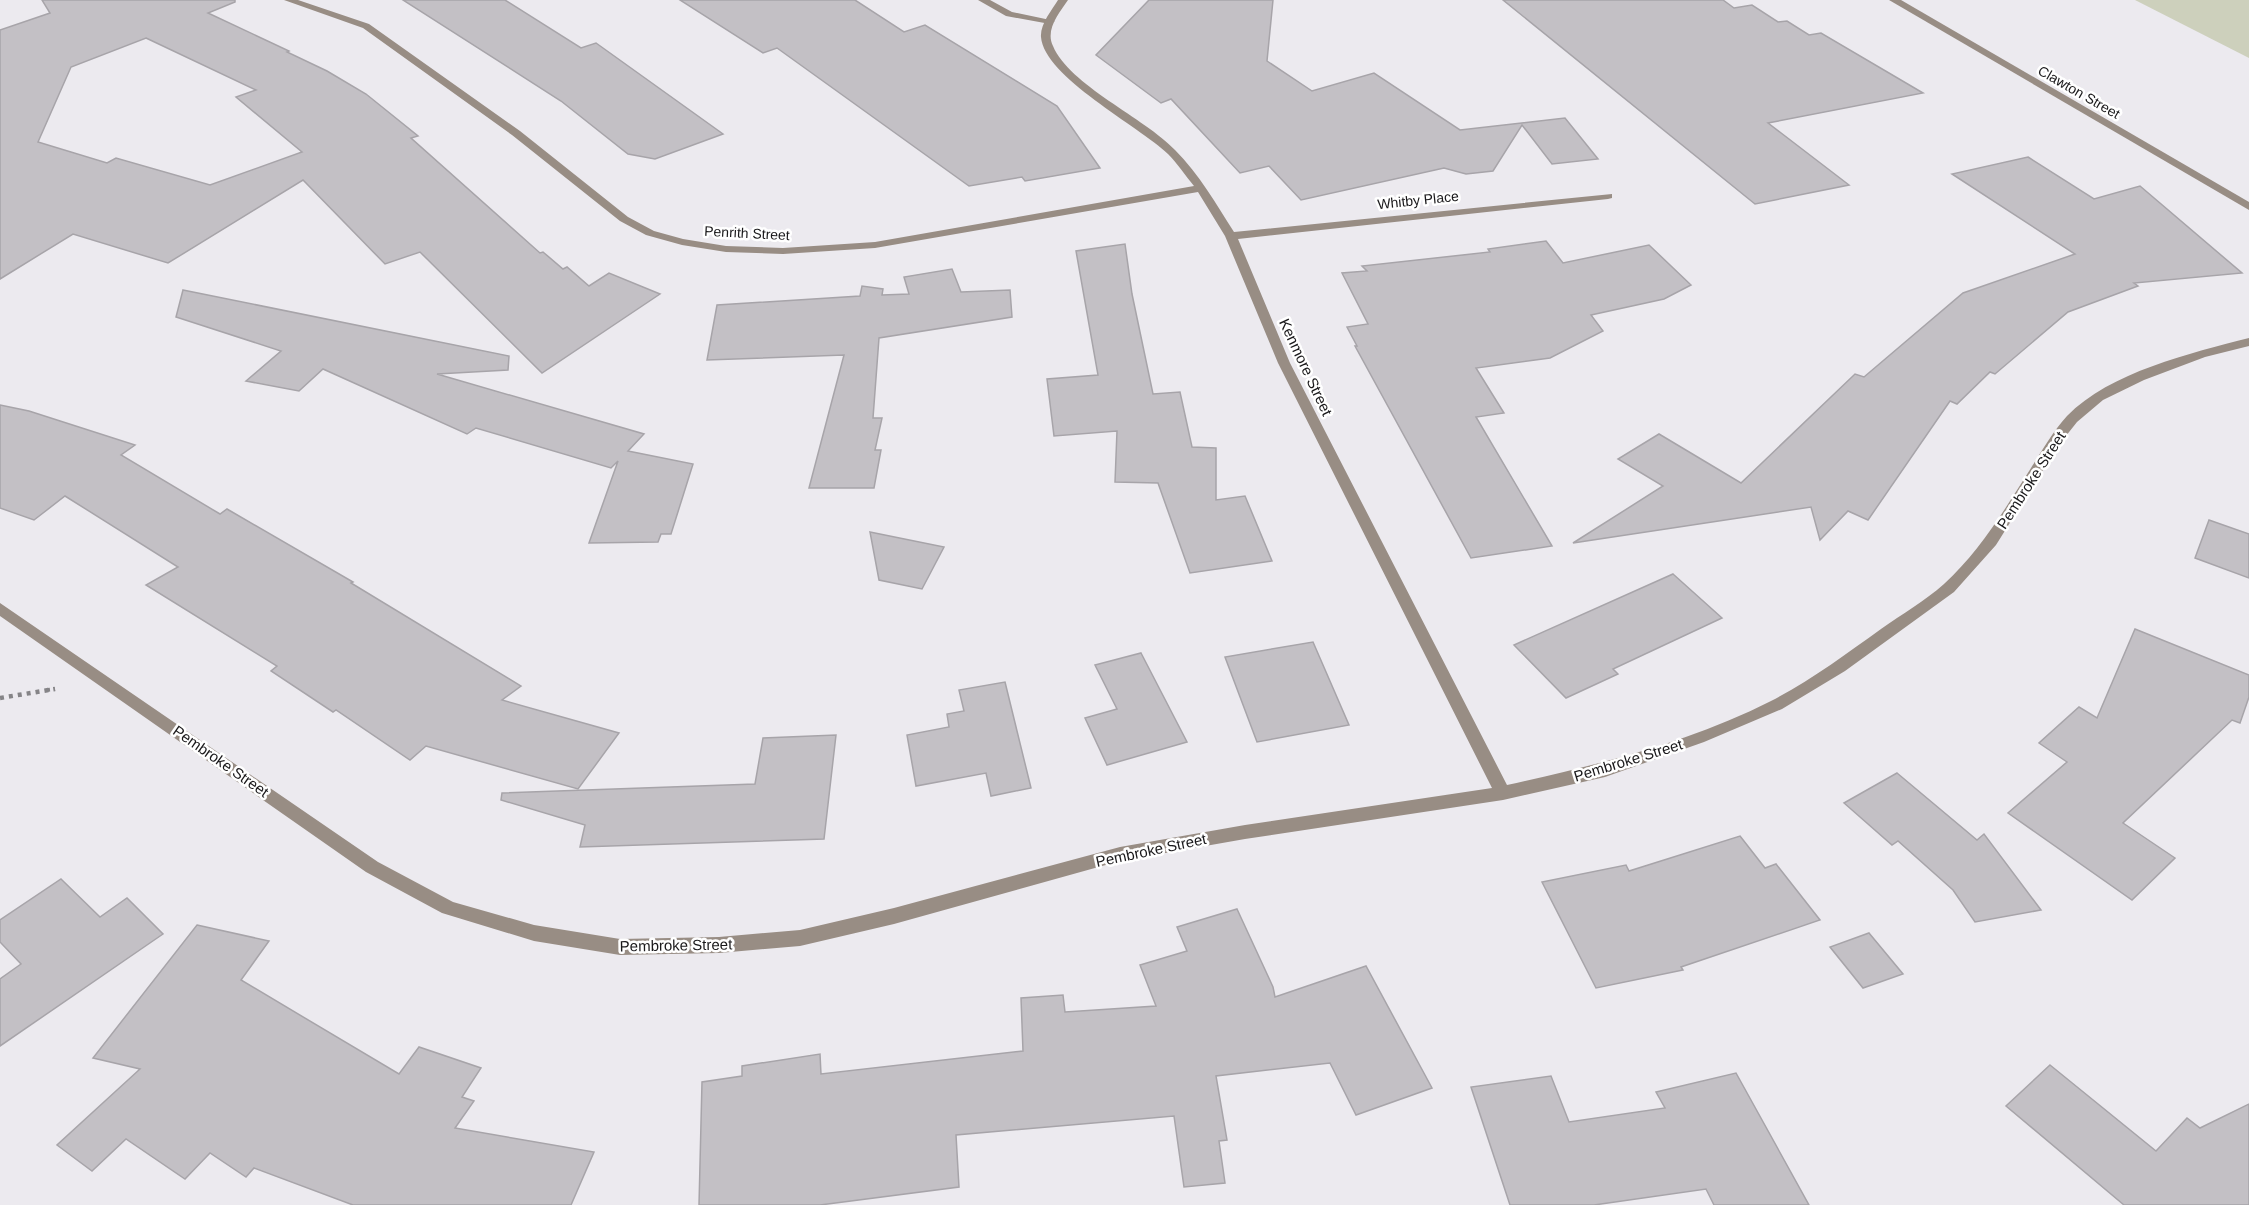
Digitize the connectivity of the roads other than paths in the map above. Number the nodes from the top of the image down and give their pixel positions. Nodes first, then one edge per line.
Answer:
1 (289, 0) edge
2 (983, 0) edge
3 (1063, 0) edge
4 (1894, 0) edge
5 (1050, 21) junction
6 (1201, 188) junction
7 (1608, 196) dead end
8 (2249, 207) edge
9 (1231, 236) junction
10 (2249, 342) edge
11 (0, 608) edge
12 (1503, 793) junction

1 - 6 street, Penrith Street
2 - 5 street
3 - 5 street
4 - 8 street, Clawton Street
5 - 6 street, Kenmore Street
6 - 9 street, Kenmore Street
7 - 9 street, Whitby Place
9 - 12 street, Kenmore Street
10 - 12 street, Pembroke Street
11 - 12 street, Pembroke Street

